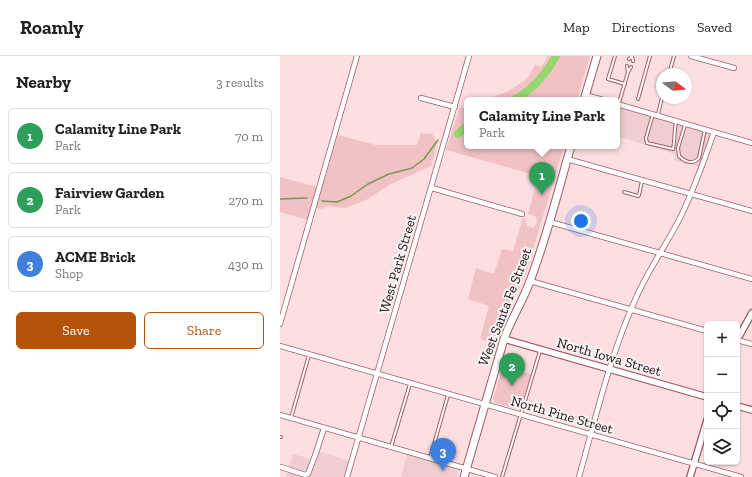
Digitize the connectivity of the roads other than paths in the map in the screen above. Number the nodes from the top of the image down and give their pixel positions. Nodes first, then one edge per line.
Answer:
1 (358, 56) edge
2 (469, 56) edge
3 (597, 56) edge
4 (614, 56) edge
5 (632, 56) edge
6 (650, 56) edge
7 (674, 56) edge
8 (691, 56) edge
9 (631, 60) dead end
10 (629, 66) dead end
11 (671, 68) edge
12 (734, 68) dead end
13 (624, 84) junction
14 (585, 97) edge
15 (620, 97) edge
16 (422, 98) dead end
17 (638, 99) dead end
18 (660, 104) edge
19 (620, 105) edge
20 (454, 107) junction
21 (655, 115) junction
22 (677, 121) junction
23 (685, 124) junction
24 (705, 129) junction
25 (714, 132) junction
26 (752, 143) edge
27 (570, 149) edge
28 (699, 158) junction
29 (567, 159) junction
30 (704, 160) junction
31 (642, 180) junction
32 (432, 188) junction
33 (624, 192) dead end
34 (691, 194) junction
35 (752, 211) edge
36 (522, 214) dead end
37 (550, 222) junction
38 (660, 253) junction
39 (752, 279) edge
40 (530, 281) junction
41 (631, 310) junction
42 (752, 313) edge
43 (280, 324) edge
44 (704, 330) edge
45 (740, 335) edge
46 (504, 339) junction
47 (740, 341) edge
48 (752, 344) edge
49 (280, 346) edge
50 (540, 349) junction
51 (310, 354) junction
52 (610, 370) junction
53 (378, 374) junction
54 (411, 383) junction
55 (449, 394) junction
56 (704, 396) edge
57 (484, 404) junction
58 (740, 407) edge
59 (752, 410) edge
60 (521, 414) junction
61 (280, 415) edge
62 (291, 418) junction
63 (324, 428) junction
64 (704, 429) edge
65 (591, 434) junction
66 (359, 438) junction
67 (391, 447) junction
68 (430, 458) junction
69 (694, 464) junction
70 (281, 467) dead end
71 (466, 469) junction
72 (348, 477) edge
73 (464, 477) edge
74 (495, 477) edge
75 (502, 477) edge
76 (579, 477) edge
77 (690, 477) edge
78 (741, 477) edge

1 - 43 street
2 - 20 street, West Park Street
3 - 14 main road
4 - 13 lane
5 - 9 lane
6 - 17 lane
7 - 11 lane
8 - 12 street
10 - 13 lane
13 - 15 lane
16 - 20 street
18 - 21 lane
19 - 21 street
20 - 32 street, West Park Street
21 - 22 street
21 - 22 lane
22 - 23 street
23 - 24 street
23 - 28 lane
24 - 25 street
24 - 28 lane
25 - 26 street
25 - 30 street
27 - 29 main road, West Santa Fe Street
28 - 30 lane
29 - 31 street
29 - 37 main road, West Santa Fe Street
30 - 34 street
31 - 33 lane
31 - 34 street
32 - 36 street
32 - 53 street, West Park Street
34 - 35 street
34 - 38 street
37 - 38 street
37 - 40 main road, West Santa Fe Street
38 - 39 street
38 - 41 street
40 - 41 street
40 - 46 main road, West Santa Fe Street
41 - 44 street
41 - 52 street
42 - 45 street
46 - 50 street, North Iowa Street
46 - 57 main road, West Santa Fe Street
47 - 48 street
49 - 51 street, North Pine Street
50 - 52 street, North Iowa Street
50 - 60 lane
51 - 53 street, North Pine Street
51 - 62 lane
52 - 56 street, North Iowa Street
52 - 65 street
53 - 54 street, North Pine Street
53 - 66 street, West Park Street
54 - 55 street, North Pine Street
54 - 67 lane
55 - 57 street, North Pine Street
55 - 68 lane
57 - 60 street, North Pine Street
57 - 71 main road, West Santa Fe Street
58 - 59 street
60 - 65 street, North Pine Street
60 - 75 lane
61 - 62 street
62 - 63 street
63 - 66 street
63 - 70 street
64 - 69 street
65 - 69 street, North Pine Street
65 - 76 street
66 - 67 street
66 - 72 street, West Park Street
67 - 68 street
68 - 71 street
69 - 77 street
69 - 78 street, North Pine Street
71 - 73 main road, West Santa Fe Street
71 - 74 street

